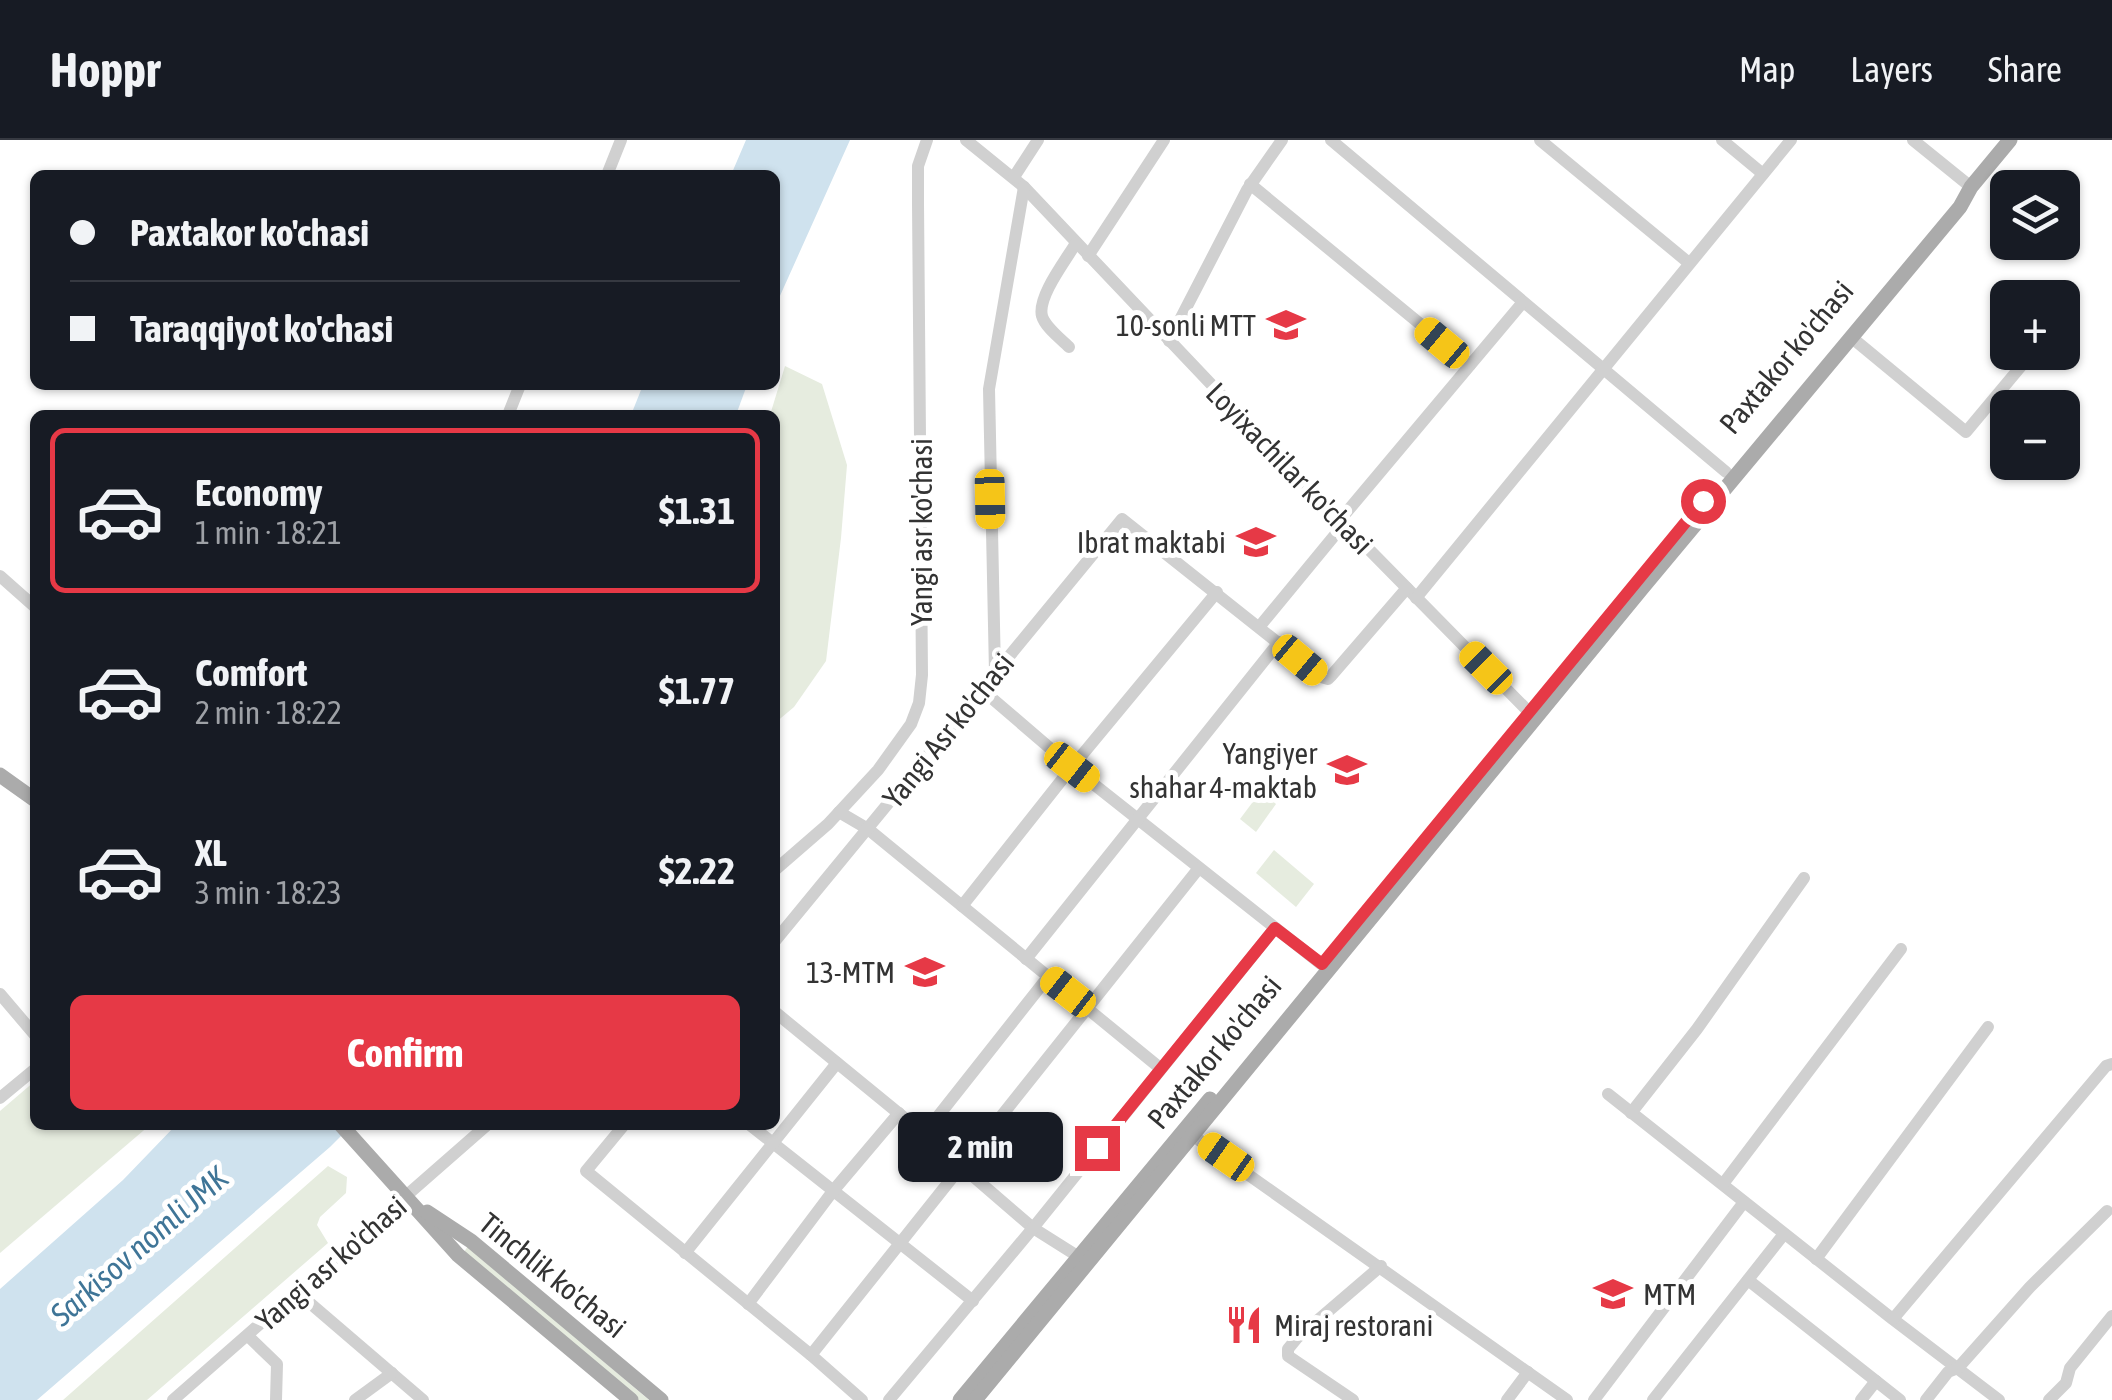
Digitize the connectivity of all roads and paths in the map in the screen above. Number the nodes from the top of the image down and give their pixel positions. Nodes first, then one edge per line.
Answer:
1 (621, 140) edge
2 (927, 140) edge
3 (966, 140) edge
4 (1038, 140) edge
5 (1164, 140) edge
6 (1282, 140) edge
7 (1331, 140) edge
8 (1360, 140) edge
9 (1540, 140) edge
10 (1722, 140) edge
11 (1791, 140) edge
12 (1913, 140) edge
13 (2010, 140) edge
14 (1348, 154) junction
15 (609, 170) edge
16 (1762, 174) junction
17 (1019, 182) junction
18 (1250, 184) junction
19 (1971, 187) junction
20 (1076, 243) junction
21 (1088, 256) junction
22 (1689, 263) junction
23 (1523, 302) junction
24 (1850, 337) junction
25 (1169, 342) junction
26 (1069, 347) dead end
27 (1470, 365) junction
28 (1603, 368) junction
29 (2018, 370) edge
30 (1726, 472) junction
31 (1342, 522) junction
32 (0, 576) edge
33 (1217, 592) junction
34 (1412, 593) junction
35 (30, 602) edge
36 (1260, 626) junction
37 (1279, 642) junction
38 (995, 672) junction
39 (981, 688) junction
40 (1529, 712) junction
41 (1072, 767) junction
42 (0, 775) edge
43 (30, 796) edge
44 (839, 812) junction
45 (1136, 818) junction
46 (868, 829) junction
47 (780, 865) edge
48 (1200, 868) junction
49 (1804, 878) dead end
50 (962, 906) junction
51 (1275, 928) junction
52 (780, 935) edge
53 (1901, 949) dead end
54 (1026, 959) junction
55 (1322, 964) junction
56 (1048, 977) junction
57 (0, 994) edge
58 (1088, 1008) junction
59 (780, 1016) edge
60 (1988, 1027) dead end
61 (30, 1028) edge
62 (837, 1063) junction
63 (2112, 1064) edge
64 (1160, 1068) junction
65 (30, 1073) edge
66 (1608, 1094) dead end
67 (0, 1098) edge
68 (899, 1113) junction
69 (1632, 1113) junction
70 (345, 1130) edge
71 (482, 1130) edge
72 (620, 1130) edge
73 (756, 1130) edge
74 (1190, 1132) junction
75 (924, 1134) junction
76 (772, 1143) junction
77 (961, 1166) junction
78 (1723, 1184) junction
79 (833, 1191) junction
80 (406, 1198) junction
81 (1744, 1202) junction
82 (2107, 1211) dead end
83 (1033, 1228) junction
84 (1784, 1234) junction
85 (900, 1242) junction
86 (684, 1253) junction
87 (1078, 1257) junction
88 (1816, 1259) junction
89 (1381, 1266) junction
90 (1748, 1280) junction
91 (297, 1292) junction
92 (973, 1301) junction
93 (748, 1304) junction
94 (2112, 1316) edge
95 (1893, 1319) junction
96 (248, 1336) junction
97 (811, 1354) junction
98 (1958, 1368) junction
99 (1528, 1372) junction
100 (392, 1373) junction
101 (1876, 1381) junction
102 (174, 1400) edge
103 (276, 1400) edge
104 (355, 1400) edge
105 (423, 1400) edge
106 (631, 1400) edge
107 (661, 1400) edge
108 (862, 1400) edge
109 (889, 1400) edge
110 (960, 1400) edge
111 (976, 1400) edge
112 (1353, 1400) edge
113 (1507, 1400) edge
114 (1567, 1400) edge
115 (1594, 1400) edge
116 (1653, 1400) edge
117 (1861, 1400) edge
118 (1900, 1400) edge
119 (1926, 1400) edge
120 (1999, 1400) edge
121 (2049, 1400) edge

1 - 15 street
2 - 44 street, Yangi asr ko'chasi
3 - 17 street, Loyixachilar ko'chasi
4 - 17 street
5 - 21 street
6 - 18 street
7 - 14 street
8 - 14 street
9 - 22 street
10 - 16 street
11 - 16 street
12 - 19 street
13 - 19 main road, Paxtakor ko'chasi
14 - 23 street
16 - 22 street
17 - 20 street, Loyixachilar ko'chasi
17 - 38 street
18 - 25 street
18 - 27 street
19 - 24 main road, Paxtakor ko'chasi
19 - 30 main road, Paxtakor ko'chasi
20 - 21 street, Loyixachilar ko'chasi
20 - 26 street
21 - 25 street, Loyixachilar ko'chasi
22 - 28 street
23 - 27 street
23 - 28 street
24 - 29 street
24 - 74 main road, Paxtakor ko'chasi
25 - 31 street, Loyixachilar ko'chasi
27 - 31 street
28 - 30 street
28 - 34 street
30 - 40 main road, Paxtakor ko'chasi
31 - 34 street, Loyixachilar ko'chasi
31 - 36 street
32 - 35 street
33 - 36 street
33 - 38 street, Yangi Asr ko'chasi
33 - 41 street
34 - 37 street
34 - 40 street, Loyixachilar ko'chasi
36 - 37 street
37 - 45 street
38 - 39 street, Yangi Asr ko'chasi
39 - 41 street
39 - 46 street, Yangi Asr ko'chasi
40 - 55 main road, Paxtakor ko'chasi
41 - 45 street
41 - 50 street
42 - 43 main road
44 - 46 street
44 - 47 street, Yangi asr ko'chasi
45 - 48 street
45 - 54 street
46 - 50 street
46 - 52 street, Yangi Asr ko'chasi
48 - 51 street
48 - 58 street
49 - 69 street
50 - 54 street
51 - 55 street
51 - 64 street
53 - 78 street
54 - 56 street
55 - 74 main road, Paxtakor ko'chasi
56 - 58 street
56 - 75 street
57 - 61 street
58 - 64 street
58 - 77 street
59 - 62 street
60 - 88 street
62 - 68 street
62 - 76 street
63 - 95 street
64 - 83 street
65 - 67 street
66 - 69 street
68 - 75 street
68 - 79 street
69 - 78 street
70 - 80 main road, Tinchlik ko'chasi
71 - 80 street, Yangi asr ko'chasi
72 - 86 street
73 - 76 street
74 - 87 main road, Paxtakor ko'chasi
74 - 89 street
74 - 111 main road, Paxtakor ko'chasi
75 - 77 street
76 - 79 street
76 - 86 street
77 - 83 street
77 - 85 street
78 - 81 street
79 - 85 street
79 - 93 street
80 - 91 street, Yangi asr ko'chasi
80 - 106 main road, Tinchlik ko'chasi
80 - 107 main road, Tinchlik ko'chasi
81 - 84 street
81 - 115 street
82 - 98 street
83 - 87 street
83 - 92 street
84 - 88 street
84 - 90 street
85 - 92 street
85 - 97 street
86 - 93 street
87 - 110 main road, Paxtakor ko'chasi
88 - 95 street
89 - 99 street
89 - 112 street
90 - 101 street
90 - 116 street
91 - 96 street, Yangi asr ko'chasi
91 - 100 street
92 - 109 street
93 - 97 street
94 - 121 street
95 - 98 street
96 - 102 street, Yangi asr ko'chasi
96 - 103 street
97 - 108 street
98 - 119 street
98 - 120 street
99 - 113 street
99 - 114 street
100 - 104 street
100 - 105 street
101 - 117 street
101 - 118 street

